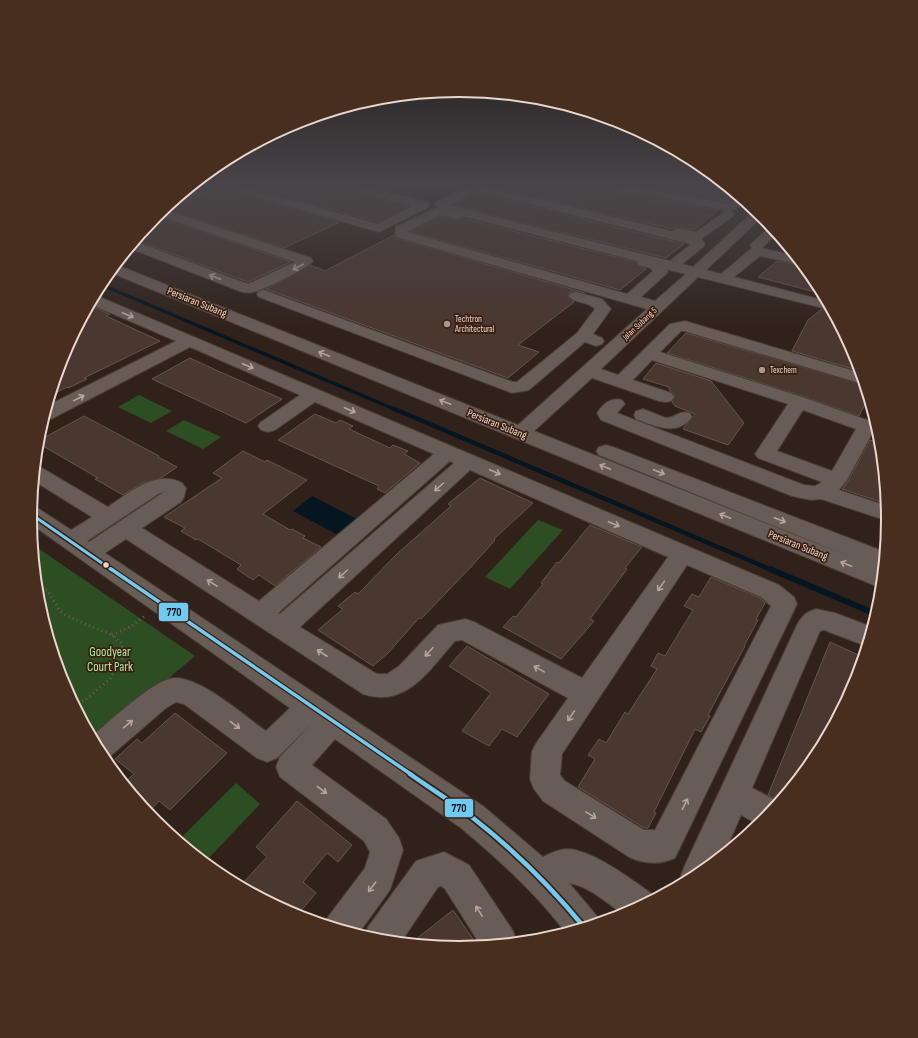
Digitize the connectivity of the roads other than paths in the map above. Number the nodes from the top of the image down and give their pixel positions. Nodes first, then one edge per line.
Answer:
1 (224, 233) edge
2 (244, 233) edge
3 (401, 233) edge
4 (530, 233) edge
5 (545, 233) edge
6 (665, 233) edge
7 (684, 233) edge
8 (700, 233) edge
9 (737, 233) edge
10 (769, 234) edge
11 (390, 240) dead end
12 (698, 244) junction
13 (726, 244) junction
14 (757, 246) junction
15 (137, 247) edge
16 (290, 249) dead end
17 (786, 253) edge
18 (791, 259) edge
19 (124, 262) edge
20 (672, 266) junction
21 (118, 270) edge
22 (692, 275) junction
23 (724, 279) junction
24 (264, 294) dead end
25 (756, 297) dead end
26 (630, 299) junction
27 (98, 302) edge
28 (822, 304) edge
29 (658, 307) junction
30 (583, 336) junction
31 (189, 341) junction
32 (614, 348) junction
33 (566, 350) junction
34 (649, 354) junction
35 (594, 366) junction
36 (857, 377) edge
37 (627, 384) junction
38 (314, 394) junction
39 (665, 397) dead end
40 (799, 402) junction
41 (616, 404) junction
42 (51, 412) edge
43 (684, 417) dead end
44 (268, 426) dead end
45 (526, 427) junction
46 (868, 428) edge
47 (459, 457) junction
48 (40, 476) edge
49 (830, 486) junction
50 (881, 511) edge
51 (37, 519) edge
52 (117, 523) junction
53 (80, 547) junction
54 (683, 553) junction
55 (879, 558) edge
56 (877, 577) edge
57 (260, 614) junction
58 (282, 628) junction
59 (865, 635) edge
60 (586, 694) junction
61 (323, 714) junction
62 (103, 745) edge
63 (734, 794) junction
64 (763, 811) edge
65 (703, 863) edge
66 (541, 877) junction
67 (634, 902) edge
68 (581, 923) edge
69 (343, 925) edge
70 (385, 934) edge
71 (497, 939) edge

1 -> 15 street
2 - 16 street
3 - 26 street
4 - 26 street
5 - 20 street
6 - 12 street
7 - 8 street
9 - 13 street, Jalan Subang 5
10 - 14 street
11 - 30 street
12 - 13 street
12 - 20 street
13 - 14 street
13 - 22 street, Jalan Subang 5
14 - 17 street
18 - 23 street
19 - 45 street, Persiaran Subang
20 - 22 street
45 -> 21 street, Persiaran Subang
22 - 23 street
22 - 25 street
22 - 29 street, Jalan Subang 5
23 - 28 street
24 - 33 street
26 - 29 street
27 -> 31 street
29 - 32 street, Jalan Subang 5
30 - 32 street
30 - 33 street
31 -> 38 street
42 -> 31 street
32 - 35 street, Jalan Subang 5
33 - 35 street
34 - 36 street
34 - 37 street
34 - 40 street
35 - 37 street
35 - 45 street, Jalan Subang 5
37 - 39 street
37 - 41 street
38 - 44 street
38 -> 47 street
40 - 46 street
40 - 49 street
41 - 43 street
41 - 49 street
45 -> 55 street, Persiaran Subang
56 -> 45 street, Persiaran Subang
46 - 49 street
47 -> 54 street
47 - 57 street
47 -> 58 street
48 - 52 street
49 - 50 street
51 - 53 street
52 - 53 street
57 -> 52 street
53 - 61 street
54 -> 60 street
60 -> 54 street
57 - 58 street
60 -> 58 street
59 - 63 street
62 -> 61 street
61 - 66 street
61 -> 69 street
63 - 64 street
63 - 65 street
66 - 67 street
66 - 68 street
71 -> 70 street

